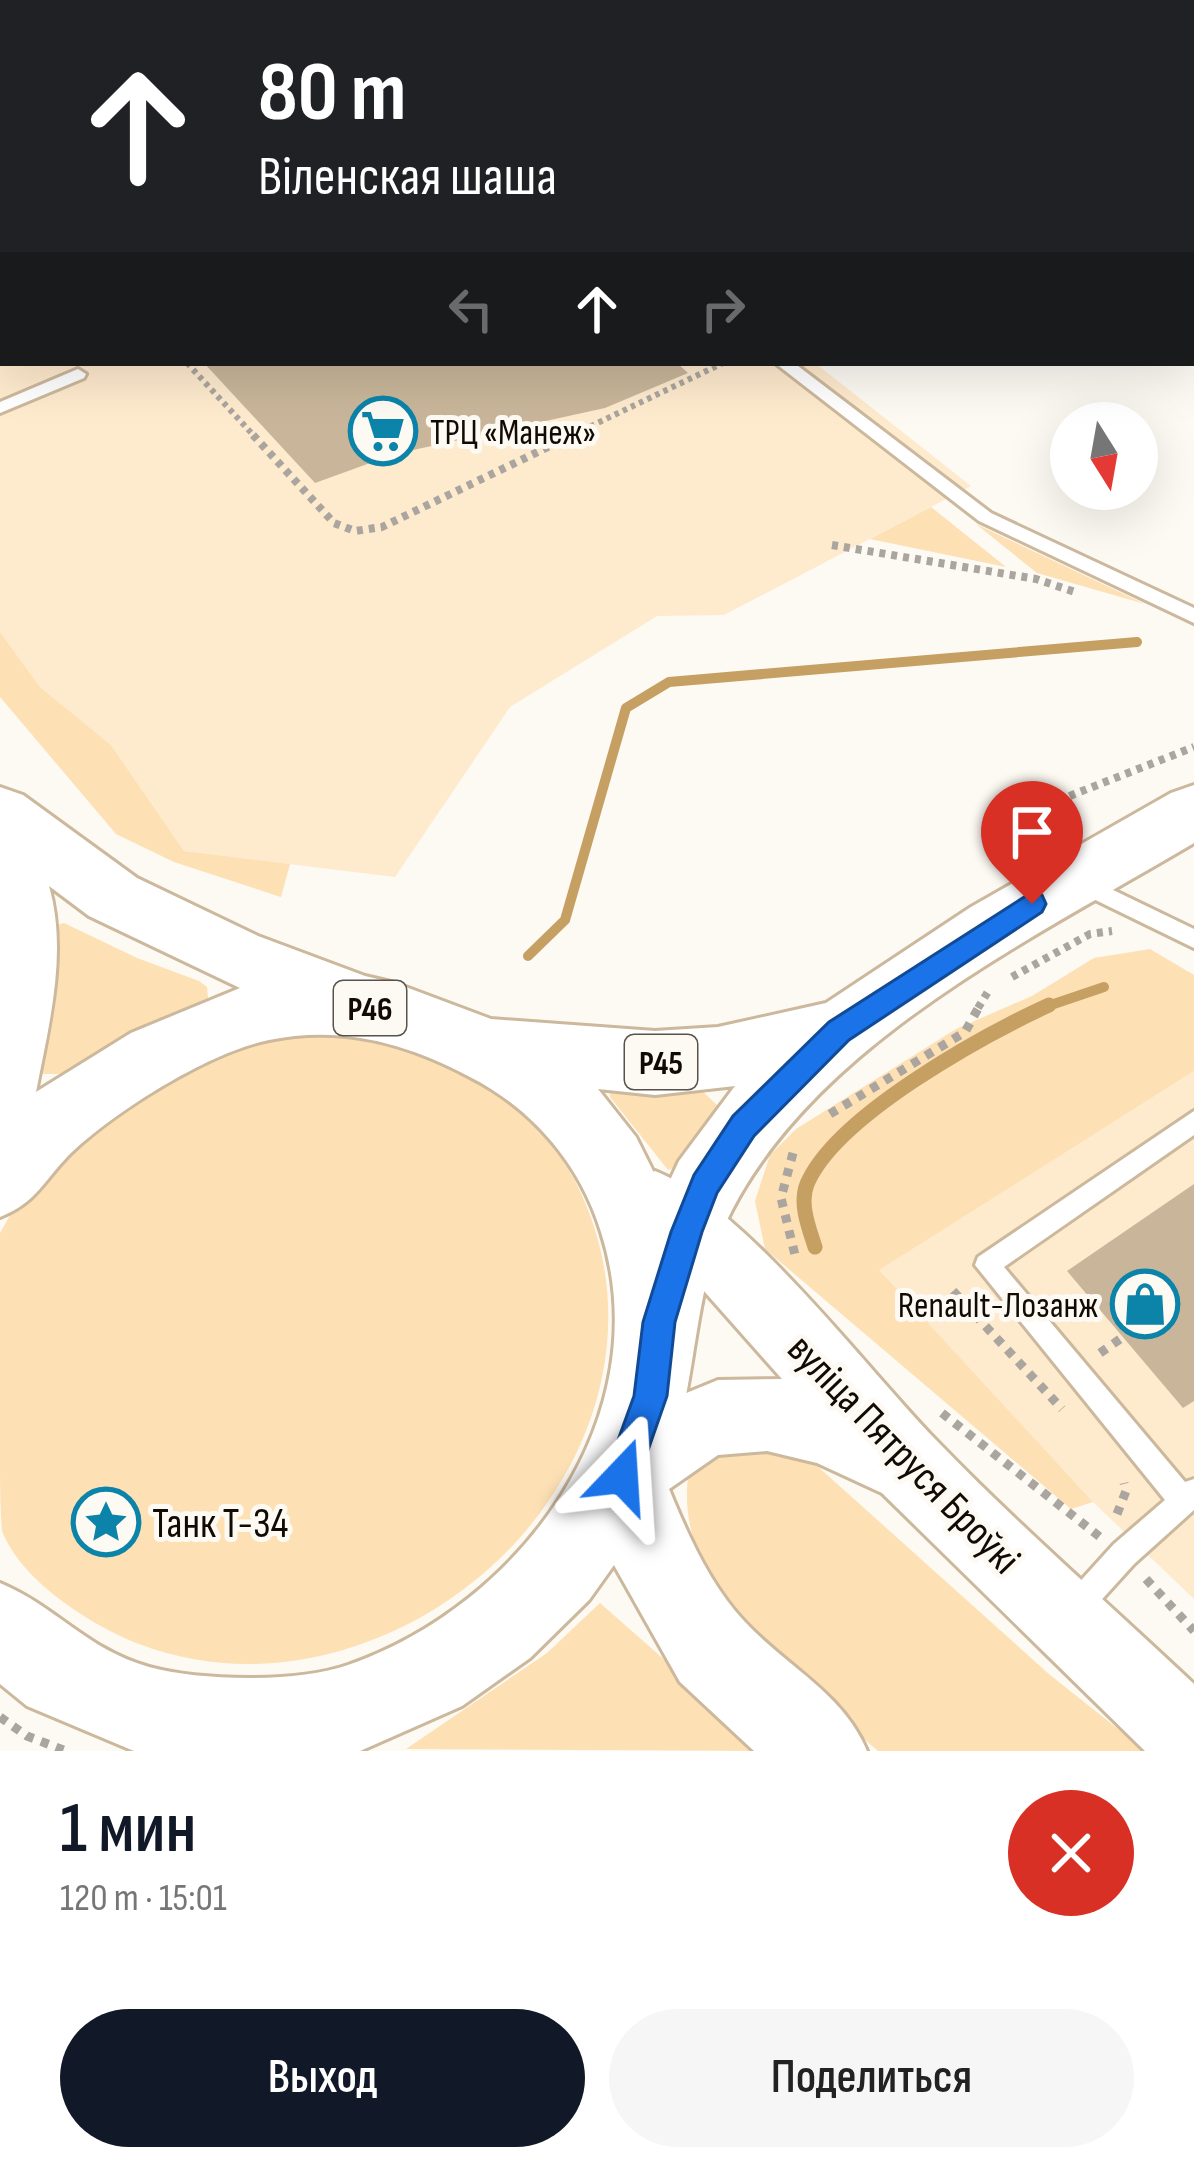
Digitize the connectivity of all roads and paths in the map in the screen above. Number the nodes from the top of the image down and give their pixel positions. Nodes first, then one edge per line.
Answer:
1 (190, 366) edge
2 (717, 366) edge
3 (787, 366) edge
4 (78, 374) dead end
5 (0, 408) edge
6 (832, 545) dead end
7 (1093, 598) dead end
8 (1194, 616) edge
9 (1194, 747) edge
10 (0, 813) edge
11 (1186, 820) edge
12 (1016, 824) dead end
13 (0, 829) edge
14 (1070, 878) junction
15 (1194, 939) edge
16 (376, 1008) junction
17 (839, 1031) junction
18 (481, 1045) junction
19 (0, 1092) edge
20 (87, 1093) junction
21 (1194, 1122) edge
22 (0, 1132) edge
23 (615, 1168) junction
24 (0, 1182) edge
25 (687, 1232) junction
26 (952, 1291) dead end
27 (659, 1322) junction
28 (1076, 1424) dead end
29 (911, 1469) junction
30 (1122, 1470) dead end
31 (622, 1476) junction
32 (1188, 1496) edge
33 (1070, 1516) dead end
34 (1069, 1616) junction
35 (0, 1627) edge
36 (148, 1712) junction
37 (0, 1717) edge
38 (1194, 1741) edge
39 (66, 1751) edge
40 (254, 1751) edge
41 (821, 1751) edge

1 - 2 path
3 - 8 lane
4 - 5 lane
6 - 7 path
9 - 12 path
10 - 16 main road, Р46
11 - 14 main road, Р45
13 - 19 main road
14 - 15 lane
14 - 17 main road, Р45
16 - 18 main road, Р46
16 - 20 main road, Р46
17 - 18 main road, Р45
17 - 25 main road, Р45
18 - 23 main road, Р46
20 - 22 main road
20 - 24 main road, Р46
21 - 32 lane
23 - 25 main road, вуліца Пятруся Броўкі
23 - 27 main road, Р46
25 - 27 main road, Р45
25 - 29 main road, вуліца Пятруся Броўкі
26 - 28 path
27 - 31 main road, Р46
29 - 31 main road
29 - 34 main road, вуліца Пятруся Броўкі
30 - 33 path
31 - 36 main road, Р46
31 - 41 main road
32 - 34 lane
34 - 38 main road, вуліца Пятруся Броўкі
35 - 36 main road, Р46
36 - 40 main road, Р46
37 - 39 path

